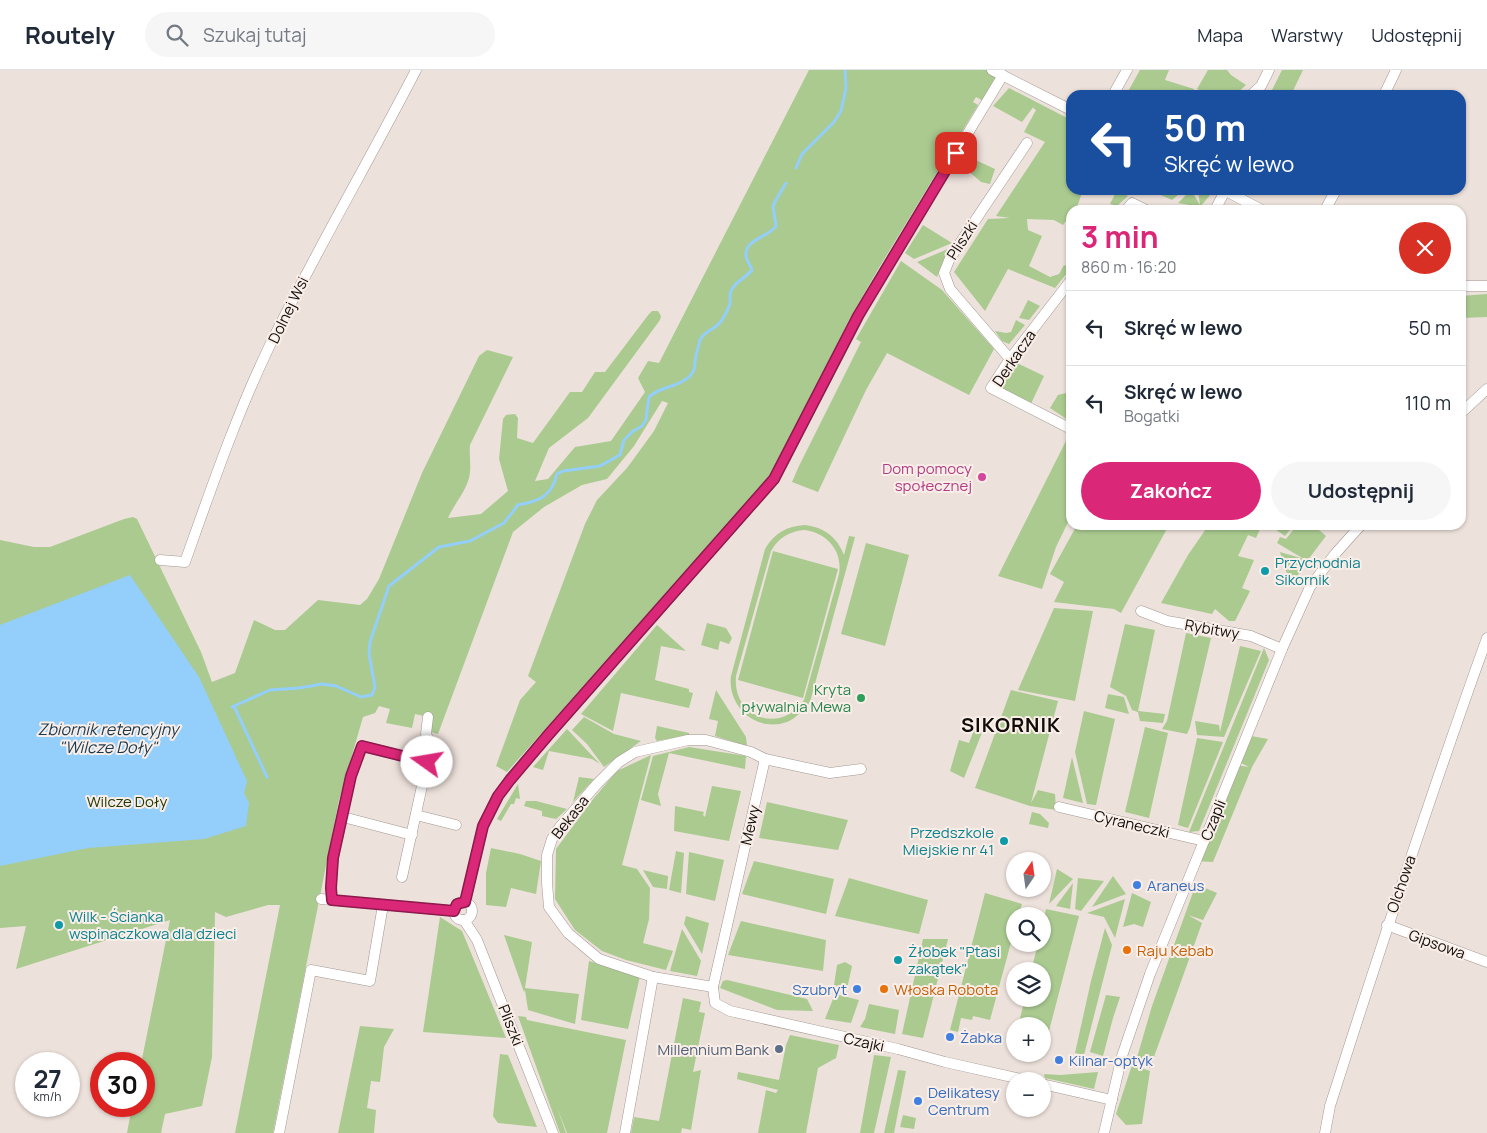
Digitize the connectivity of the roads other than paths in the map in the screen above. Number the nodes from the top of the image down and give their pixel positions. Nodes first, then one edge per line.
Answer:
1 (416, 70) edge
2 (992, 70) edge
3 (1127, 70) edge
4 (1270, 70) edge
5 (1396, 70) edge
6 (1003, 76) junction
7 (1116, 90) edge
8 (1257, 90) edge
9 (1386, 90) edge
10 (1066, 108) edge
11 (1027, 143) dead end
12 (1234, 195) edge
13 (1252, 205) edge
14 (1066, 286) edge
15 (1466, 286) edge
16 (1487, 286) edge
17 (1010, 359) junction
18 (1487, 389) edge
19 (1466, 408) edge
20 (1066, 426) edge
21 (1357, 530) edge
22 (160, 560) dead end
23 (1141, 611) dead end
24 (1487, 638) edge
25 (1282, 649) junction
26 (428, 717) dead end
27 (765, 759) junction
28 (427, 762) junction
29 (862, 769) dead end
30 (1060, 807) dead end
31 (416, 815) junction
32 (343, 817) junction
33 (456, 825) dead end
34 (412, 835) junction
35 (1204, 841) junction
36 (402, 877) dead end
37 (321, 899) dead end
38 (332, 900) junction
39 (465, 902) junction
40 (383, 905) junction
41 (454, 911) junction
42 (464, 920) junction
43 (1387, 925) junction
44 (1487, 962) edge
45 (653, 978) junction
46 (713, 987) junction
47 (1006, 1076) edge
48 (1051, 1086) edge
49 (1112, 1100) junction
50 (279, 1133) edge
51 (553, 1133) edge
52 (625, 1133) edge
53 (1104, 1133) edge
54 (1325, 1133) edge

1 - 22 street, Dolnej Wsi
2 - 6 street
3 - 7 street
4 - 8 street
5 - 9 street
6 - 10 street
6 - 39 street
11 - 17 street, Pliszki
12 - 13 street
14 - 17 street, Derkacza
15 - 16 street
17 - 20 street, Derkacza
18 - 19 street
21 - 25 street, Czapli
23 - 25 street, Rybitwy
24 - 43 street, Olchowa
25 - 35 street, Czapli
26 - 28 street
27 - 29 street
27 - 45 street, Bekasa
27 - 46 street, Mewy
28 - 31 street
28 - 32 street
30 - 35 street, Cyraneczki
31 - 33 street
31 - 34 street
32 - 34 street
32 - 38 street
34 - 36 street
35 - 49 street, Czapli
37 - 38 street
38 - 40 street
39 - 41 street
39 - 42 street
40 - 41 street
40 - 50 street
41 - 42 street, Pliszki
42 - 51 street, Pliszki
43 - 44 street, Gipsowa
43 - 54 street, Olchowa
45 - 46 street, Bekasa
45 - 52 street
46 - 47 street, Czajki
48 - 49 street
49 - 53 street, Czapli

